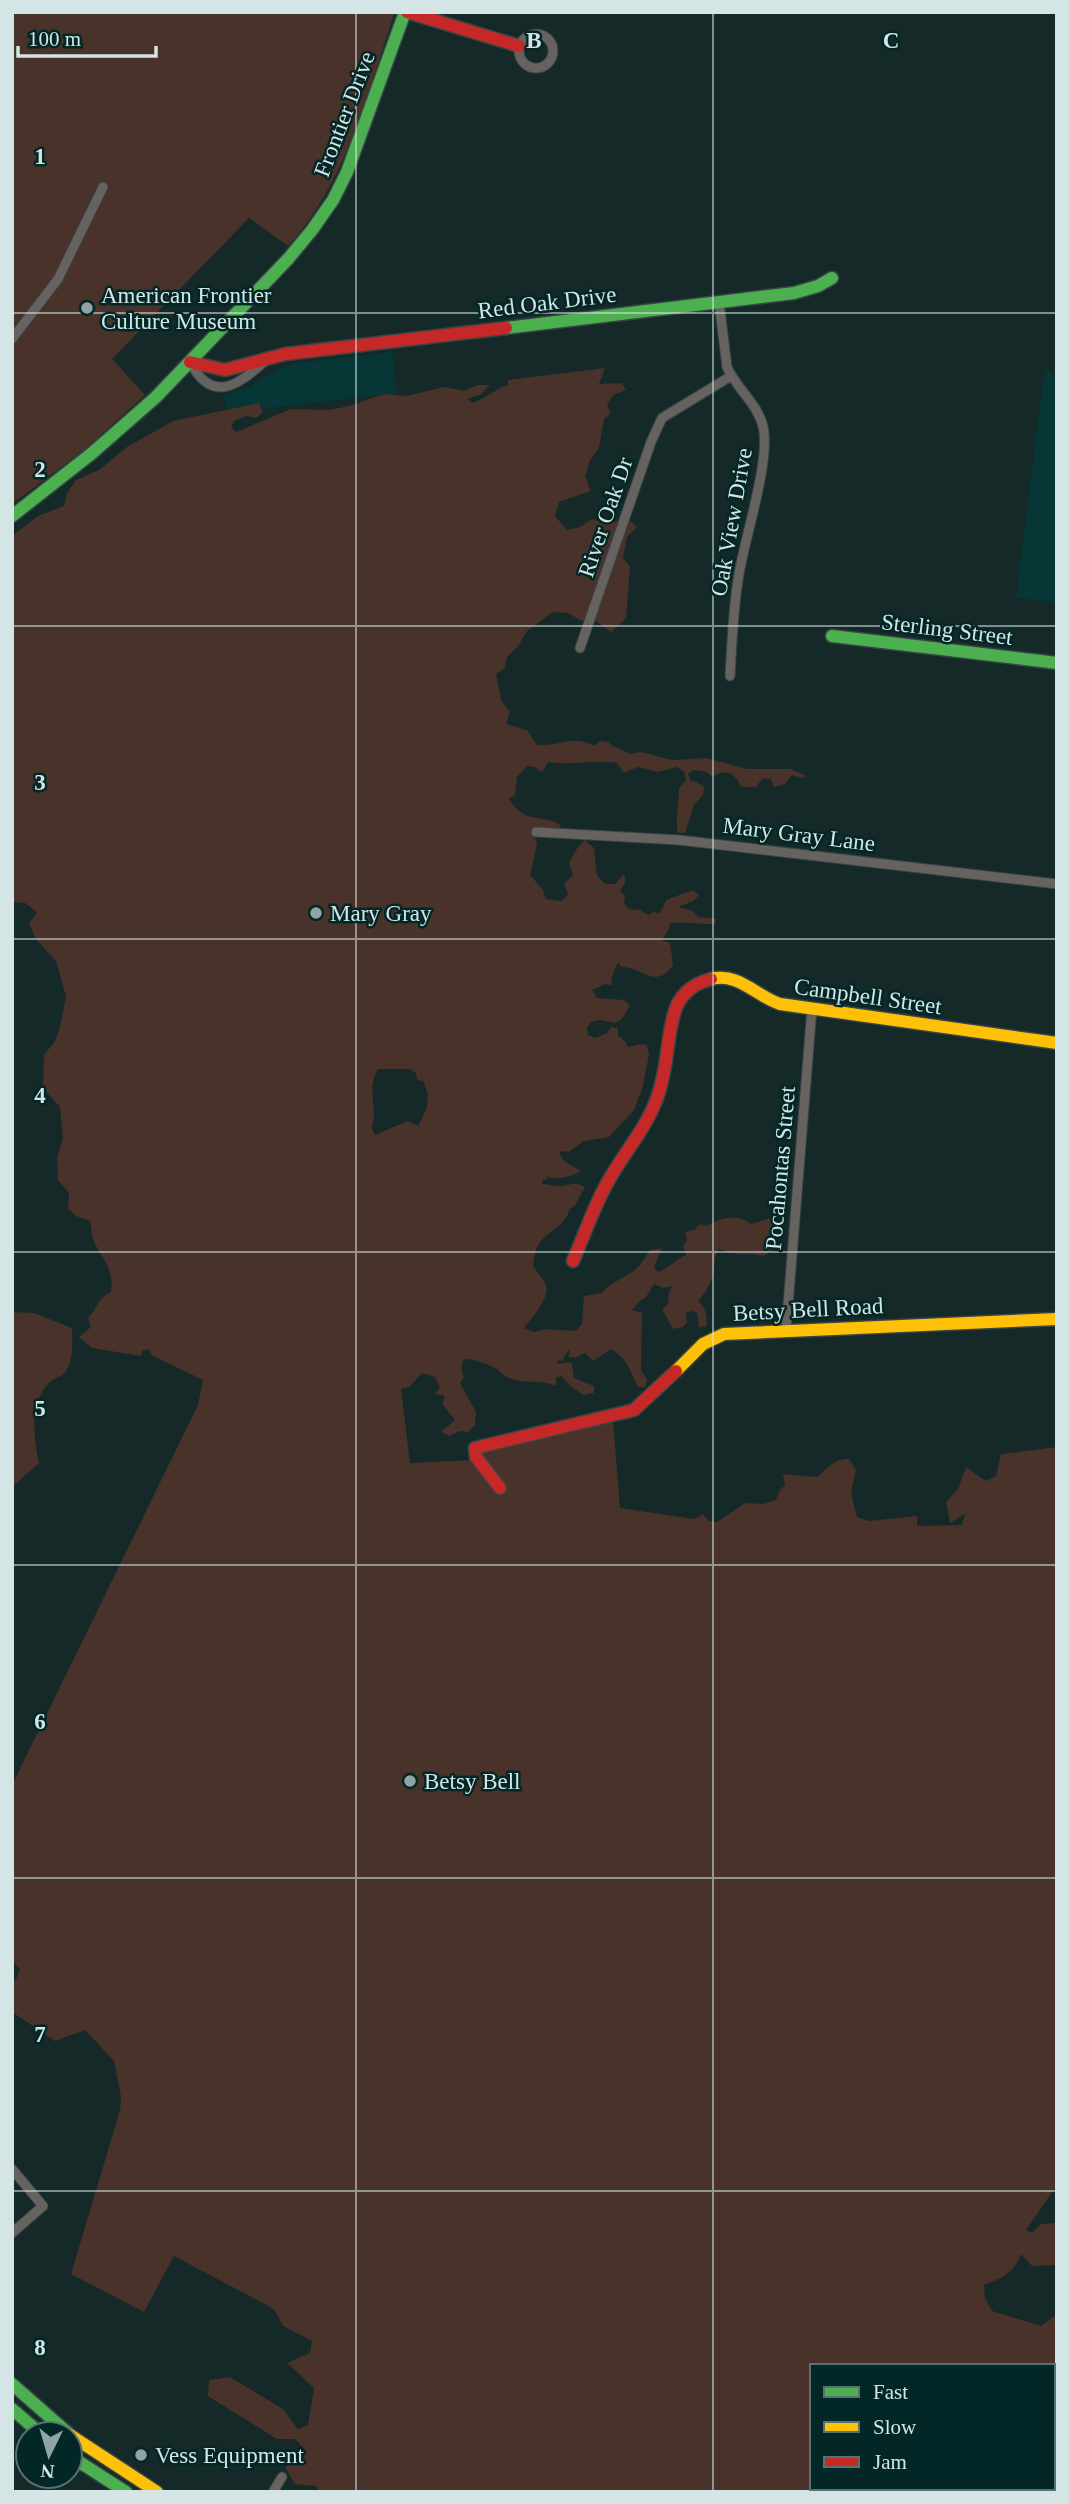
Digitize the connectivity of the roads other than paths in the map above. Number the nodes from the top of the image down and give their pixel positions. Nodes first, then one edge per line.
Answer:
1 (406, 12) edge
2 (519, 46) junction
3 (103, 187) dead end
4 (832, 278) dead end
5 (719, 302) junction
6 (12, 339) edge
7 (190, 362) junction
8 (731, 376) junction
9 (12, 516) edge
10 (832, 636) dead end
11 (580, 648) dead end
12 (1057, 663) edge
13 (730, 676) dead end
14 (536, 832) dead end
15 (1057, 884) edge
16 (812, 1008) junction
17 (1057, 1043) edge
18 (573, 1261) dead end
19 (1057, 1319) edge
20 (786, 1330) junction
21 (500, 1488) dead end
22 (12, 2169) edge
23 (12, 2234) edge
24 (12, 2384) edge
25 (51, 2420) edge
26 (84, 2443) edge
27 (84, 2464) edge
28 (282, 2477) dead end
29 (126, 2492) edge
30 (157, 2492) edge
31 (272, 2492) edge

1 - 2 street
1 - 7 street, Frontier Drive
2 - 2 street
3 - 6 street
4 - 5 street, Red Oak Drive
5 - 7 street, Red Oak Drive
5 - 8 street, Oak View Drive
7 - 9 street, Frontier Drive
8 - 11 street, River Oak Dr
8 - 13 street, Oak View Drive
10 - 12 street, Sterling Street
14 - 15 street, Mary Gray Lane
16 - 17 street, Campbell Street
16 - 18 street, Campbell Street
16 - 20 street, Pocahontas Street
19 - 20 street, Betsy Bell Road
20 - 21 street, Betsy Bell Road
22 - 23 street
24 - 25 street
26 - 30 street
27 - 29 street
28 - 31 street

